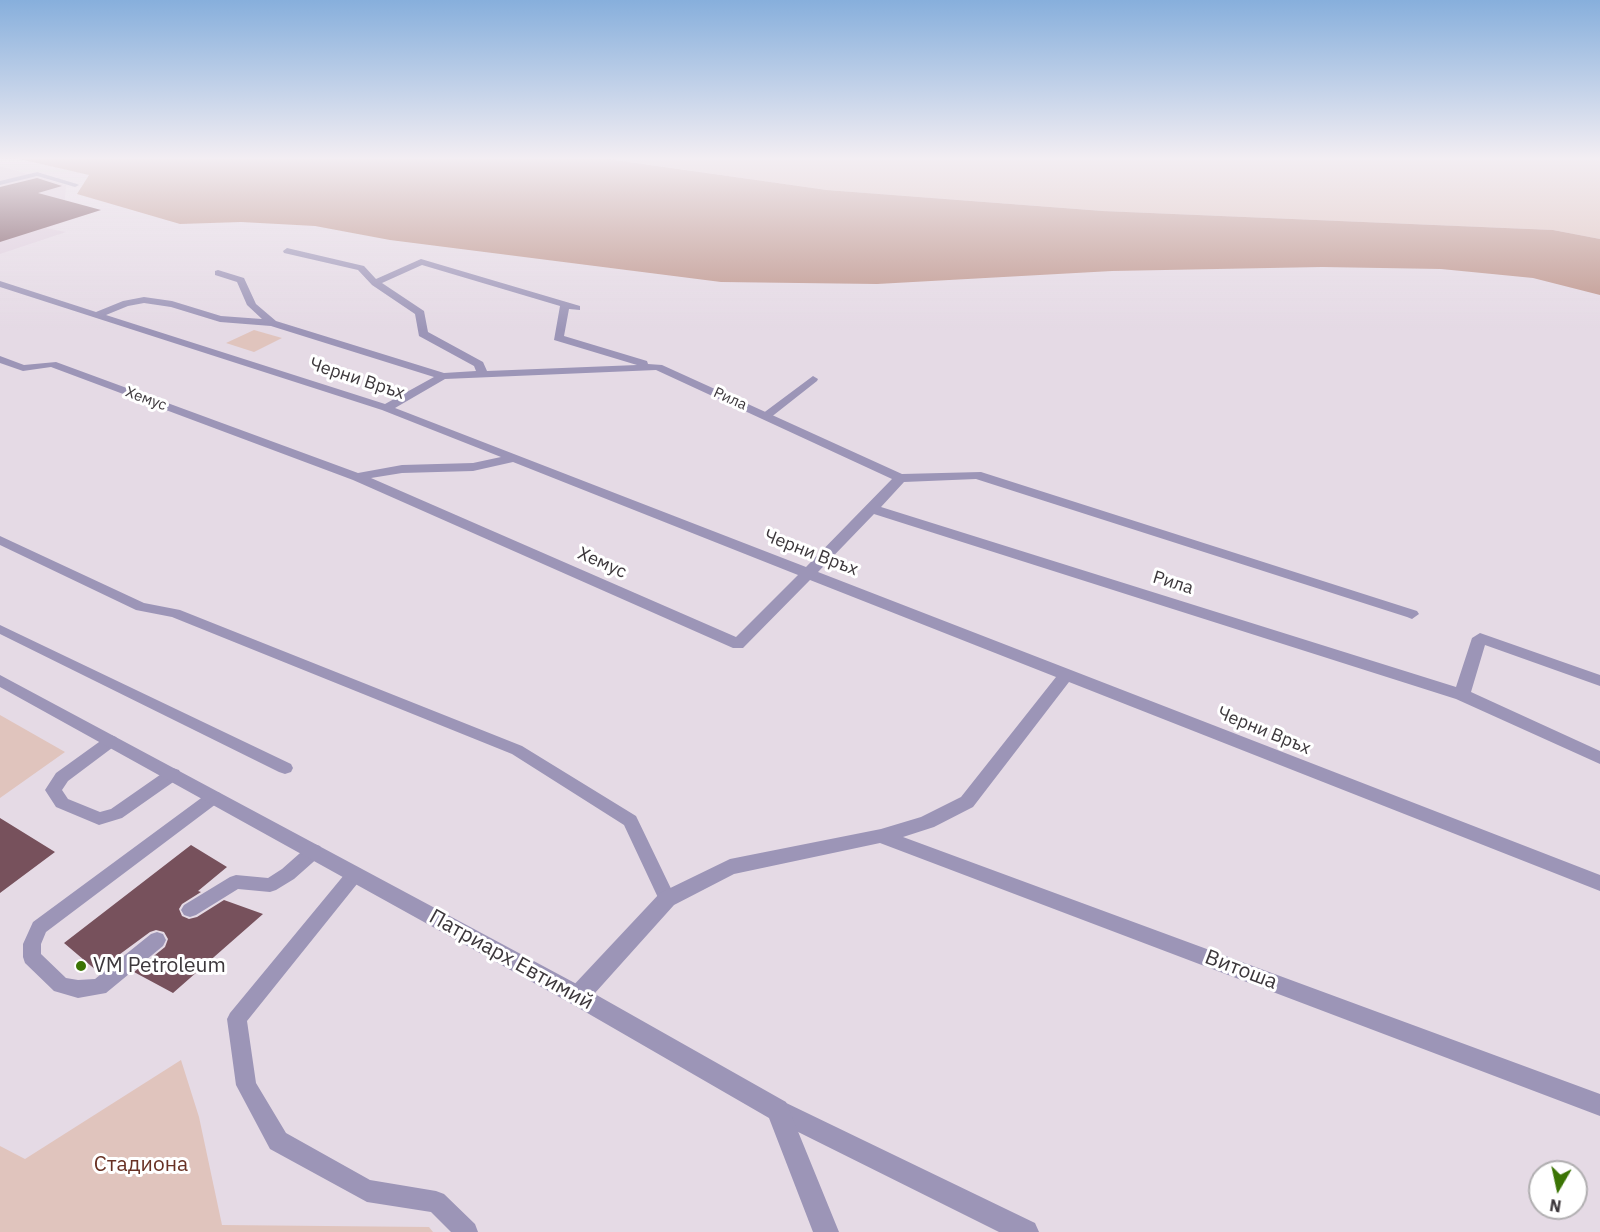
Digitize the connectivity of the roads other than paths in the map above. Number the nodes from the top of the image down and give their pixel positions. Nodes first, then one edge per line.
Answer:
1 (287, 250) dead end
2 (218, 273) dead end
3 (375, 282) junction
4 (0, 284) edge
5 (96, 315) junction
6 (272, 323) junction
7 (0, 359) edge
8 (658, 367) junction
9 (483, 375) junction
10 (443, 376) junction
11 (813, 379) dead end
12 (386, 408) junction
13 (766, 416) junction
14 (515, 458) junction
15 (357, 477) junction
16 (900, 478) junction
17 (872, 509) junction
18 (0, 540) edge
19 (810, 573) junction
20 (1412, 614) dead end
21 (0, 629) edge
22 (1066, 675) junction
23 (0, 680) edge
24 (1600, 681) edge
25 (1462, 695) junction
26 (111, 741) junction
27 (1600, 758) edge
28 (285, 768) dead end
29 (173, 774) junction
30 (214, 797) junction
31 (881, 836) junction
32 (314, 851) junction
33 (355, 874) junction
34 (1600, 883) edge
35 (667, 899) junction
36 (190, 910) dead end
37 (157, 940) dead end
38 (578, 996) junction
39 (1600, 1105) edge
40 (778, 1110) junction
41 (467, 1232) edge
42 (826, 1232) edge
43 (1026, 1232) edge

1 - 3 street
2 - 6 street, Рила
3 - 8 street, Рила
3 - 9 street
4 - 5 street, Черни Връх
5 - 6 street
5 - 12 street, Черни Връх
6 - 10 street, Рила
7 - 15 street, Хемус
8 - 9 street, Рила
8 - 13 street, Рила
9 - 10 street, Рила
10 - 12 street, Рила
11 - 13 lane
12 - 14 street, Черни Връх
13 - 16 street, Рила
14 - 15 street
14 - 19 street, Черни Връх
15 - 19 street, Хемус
16 - 17 street
16 - 20 street, Рила
17 - 19 street
17 - 25 street, Рила
18 - 35 lane
19 - 22 street, Черни Връх
21 - 28 lane
22 - 31 street
22 - 34 street, Черни Връх
23 - 26 street, Патриарх Евтимий
24 - 25 street
25 - 27 street, Рила
26 - 29 street, Патриарх Евтимий
26 - 29 lane
29 - 30 street, Патриарх Евтимий
30 - 32 street, Патриарх Евтимий
30 - 37 lane
31 - 35 street
31 - 39 street, Витоша
32 - 33 street, Патриарх Евтимий
32 - 36 lane
33 - 38 street, Патриарх Евтимий
33 - 41 lane
35 - 38 street
38 - 40 street, Патриарх Евтимий
40 - 42 street
40 - 43 street, Патриарх Евтимий

